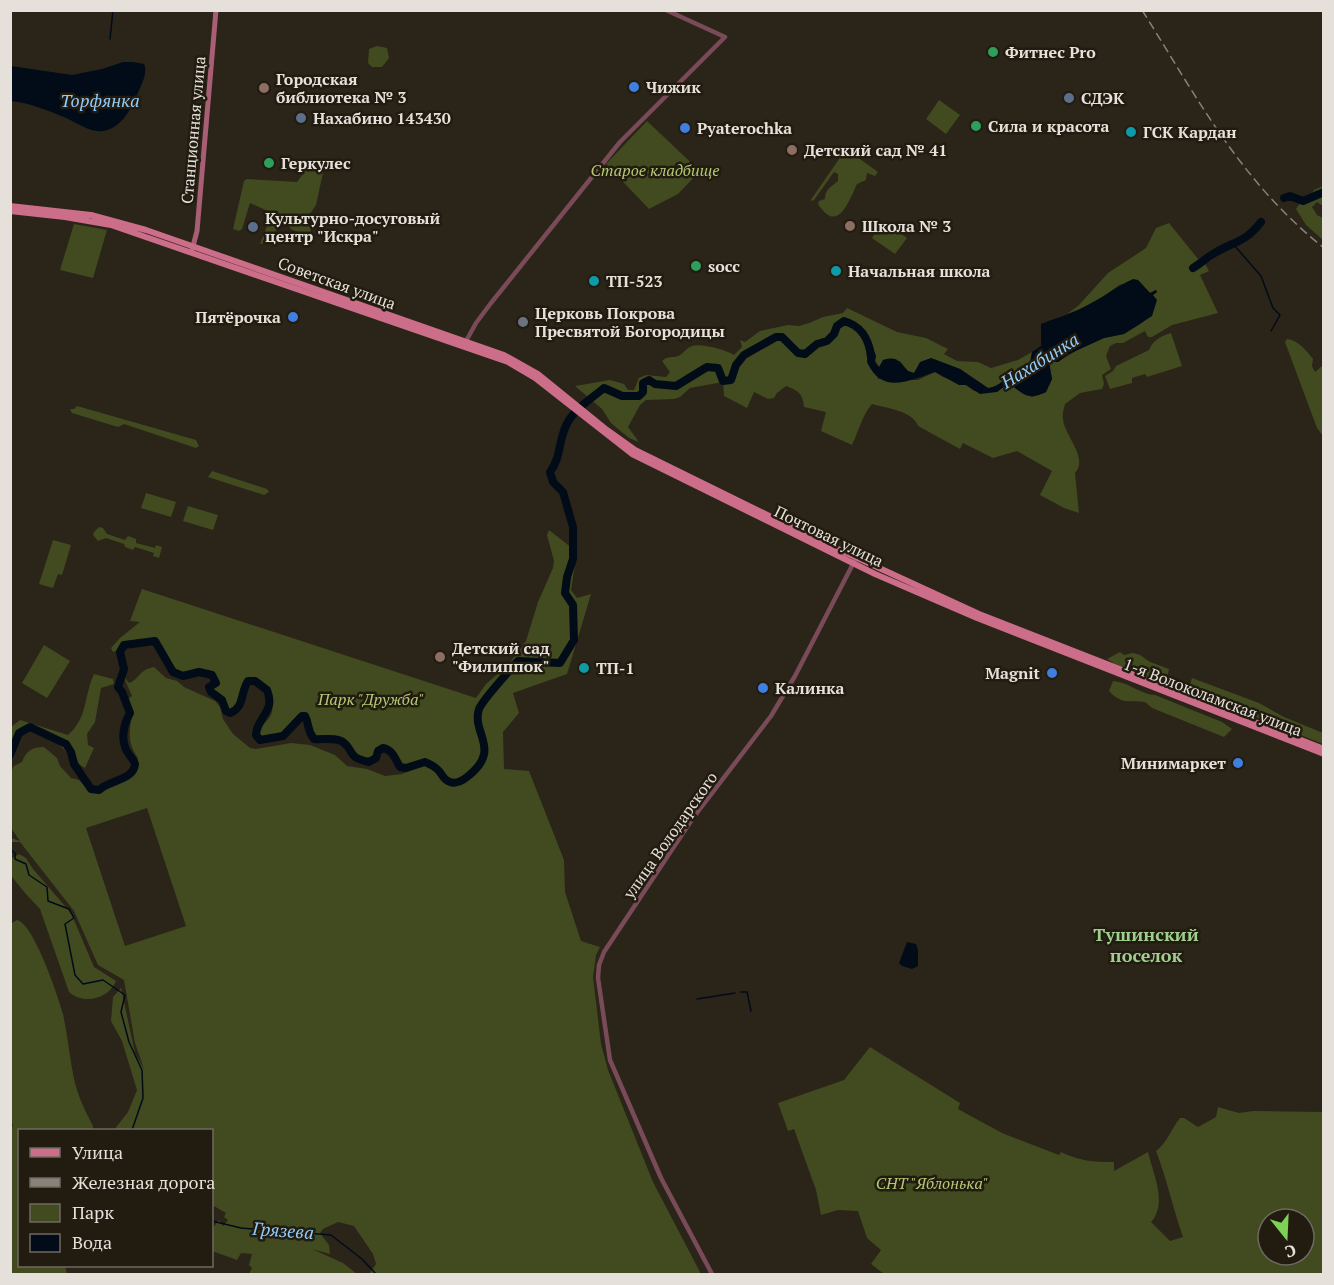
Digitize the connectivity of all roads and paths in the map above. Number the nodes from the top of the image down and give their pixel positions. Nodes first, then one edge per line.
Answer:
1 (216, 10) edge
2 (666, 10) edge
3 (10, 206) edge
4 (10, 211) edge
5 (192, 249) junction
6 (465, 343) junction
7 (570, 403) junction
8 (855, 561) junction
9 (1094, 662) junction
10 (1323, 749) edge
11 (1323, 754) edge
12 (712, 1275) edge

1 - 5 main road, Станционная улица
2 - 6 street
3 - 5 main road, Советская улица
4 - 5 main road, Советская улица
5 - 6 main road, Советская улица
5 - 7 main road, Советская улица
6 - 7 main road, Советская улица
7 - 8 main road, Почтовая улица
8 - 9 main road, Почтовая улица
8 - 12 street, улица Володарского
9 - 10 main road, 1-я Волоколамская улица
9 - 11 main road, 1-я Волоколамская улица

